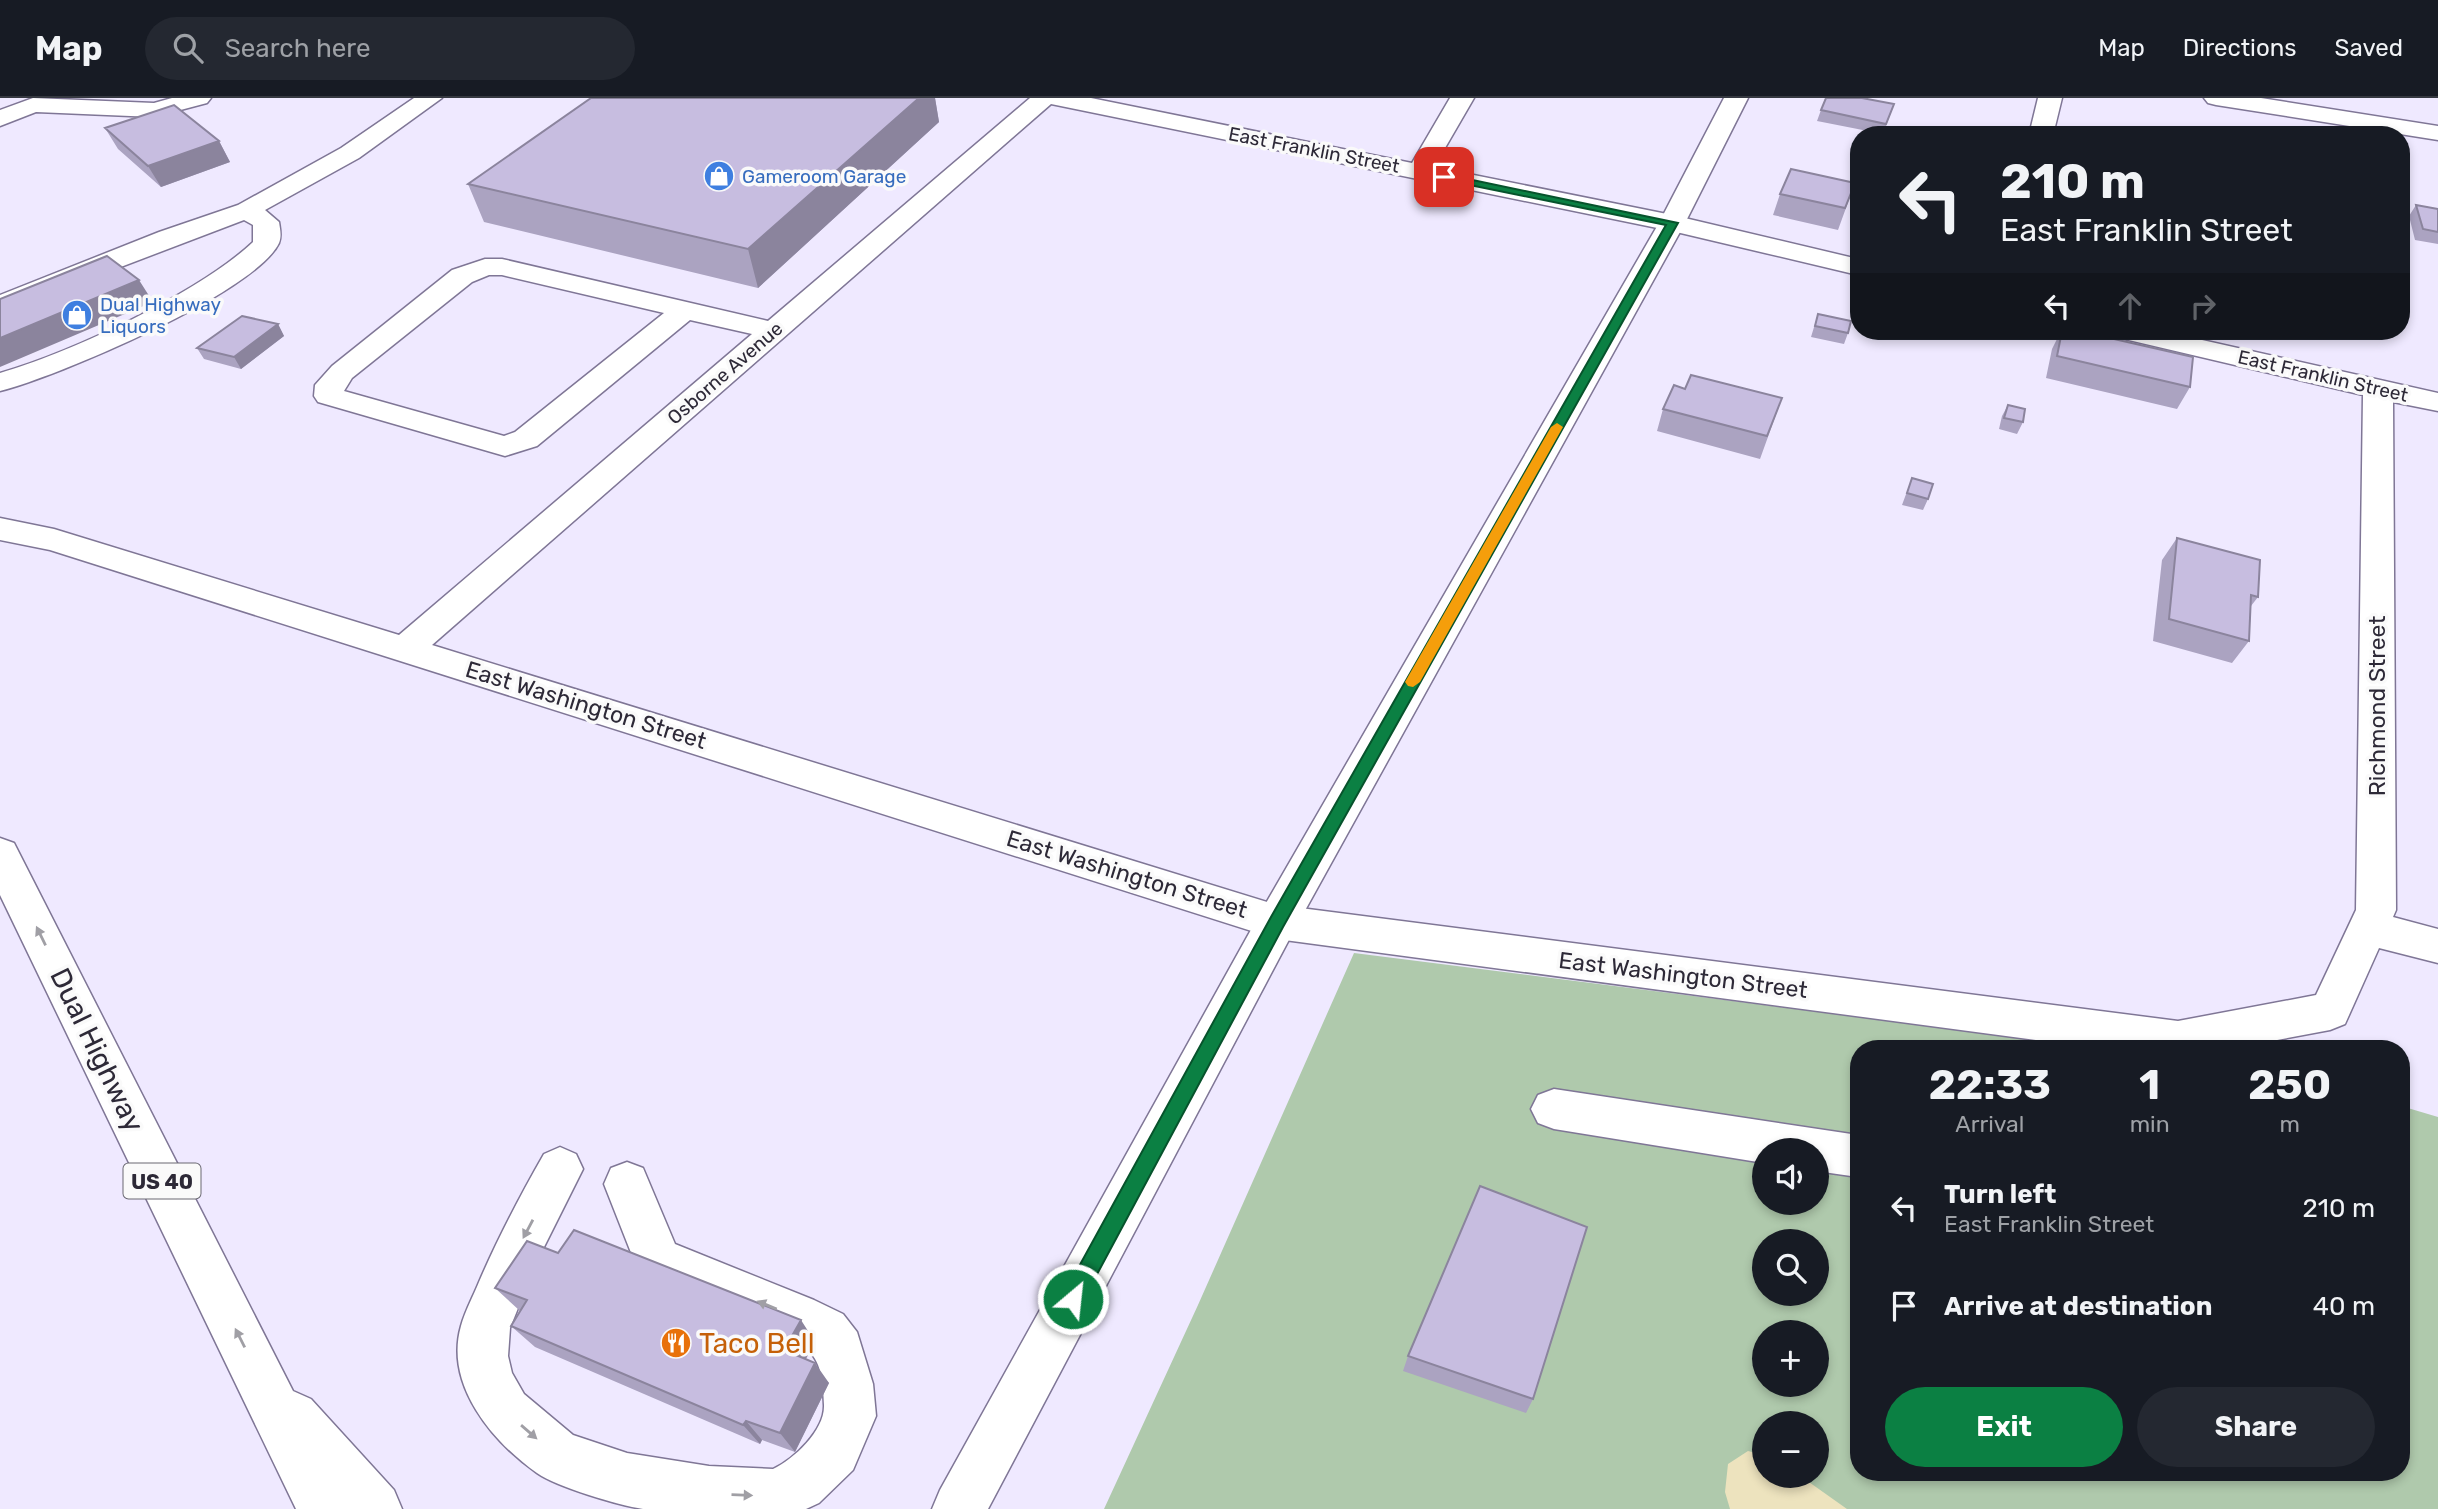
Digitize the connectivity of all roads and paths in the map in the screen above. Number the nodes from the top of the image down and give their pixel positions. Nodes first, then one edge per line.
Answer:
1 (200, 98) edge
2 (430, 98) edge
3 (1044, 98) edge
4 (1056, 98) edge
5 (1462, 98) edge
6 (1736, 98) edge
7 (2050, 98) edge
8 (2217, 98) edge
9 (30, 101) edge
10 (116, 103) edge
11 (2317, 106) edge
12 (0, 119) edge
13 (2043, 126) edge
14 (2407, 126) edge
15 (2410, 127) edge
16 (2438, 133) edge
17 (1419, 172) junction
18 (247, 210) junction
19 (1672, 223) junction
20 (1850, 265) edge
21 (0, 304) edge
22 (685, 310) junction
23 (774, 331) junction
24 (2164, 340) edge
25 (0, 383) edge
26 (2378, 390) junction
27 (2438, 402) edge
28 (0, 529) edge
29 (405, 648) junction
30 (0, 854) edge
31 (1277, 922) junction
32 (2368, 928) junction
33 (2438, 946) edge
34 (2330, 1011) joint
35 (2149, 1040) edge
36 (2197, 1040) edge
37 (1554, 1109) dead end
38 (1850, 1155) edge
39 (560, 1169) dead end
40 (627, 1184) dead end
41 (262, 1384) junction
42 (324, 1509) edge
43 (376, 1509) edge
44 (959, 1509) edge

1 - 10 street
2 - 18 street
3 - 23 street, Osborne Avenue
4 - 17 street, East Franklin Street
5 - 17 street
6 - 19 street
7 - 13 street
8 - 11 street
9 - 10 street
9 - 12 street
11 - 14 street
15 - 16 street
17 - 19 street, East Franklin Street
18 - 21 street
18 - 25 street
19 - 20 street, East Franklin Street
19 - 31 street
22 - 22 street
22 - 23 street
23 - 29 street, Osborne Avenue
24 - 26 street, East Franklin Street
26 - 27 street, East Franklin Street
26 - 32 street, Richmond Street
28 - 29 street, East Washington Street
29 - 31 street, East Washington Street
41 -> 30 street, Dual Highway / US 40
31 - 35 street, East Washington Street
31 - 44 street
32 - 33 street
32 - 34 street, Richmond Street
34 - 36 street, East Washington Street
37 - 38 street
39 -> 40 street
41 - 42 street, Dual Highway / US 40
41 - 43 street

